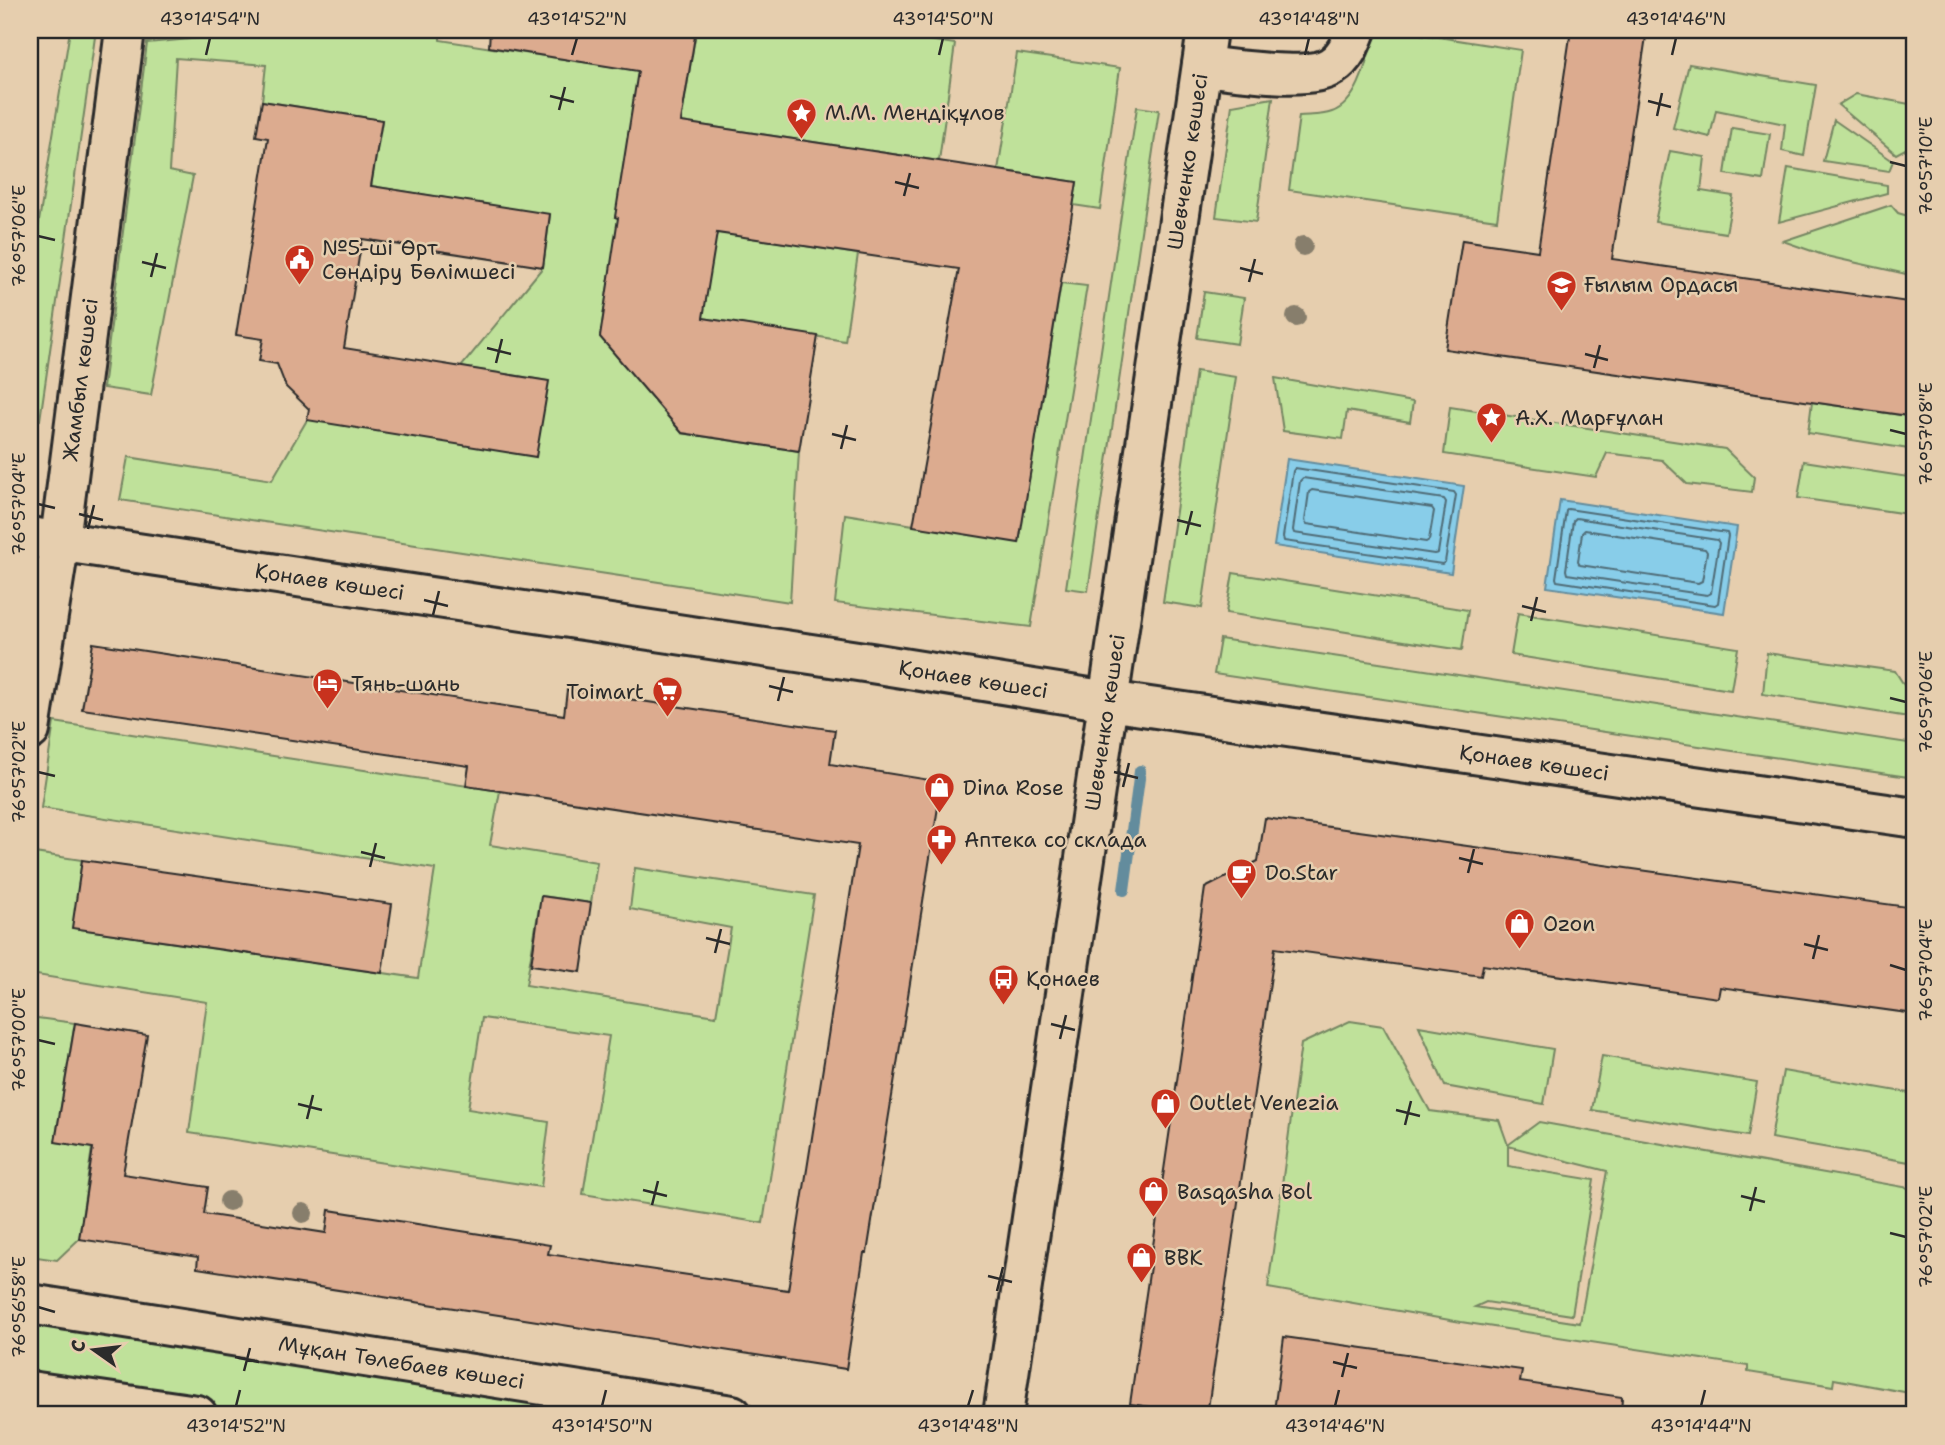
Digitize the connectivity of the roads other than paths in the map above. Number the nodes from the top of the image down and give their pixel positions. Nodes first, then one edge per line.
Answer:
1 (125, 30) edge
2 (1356, 30) edge
3 (1205, 48) edge
4 (45, 539) edge
5 (1108, 701) junction
6 (30, 730) edge
7 (1915, 818) edge
8 (30, 1304) edge
9 (30, 1391) edge
10 (198, 1415) edge
11 (732, 1415) edge
12 (1003, 1415) edge

1 - 4 street, Жамбыл көшесі
2 - 3 street
3 - 5 street, Шевченко көшесі
4 - 5 street, Қонаев көшесі
4 - 6 street, Жамбыл көшесі
5 - 7 street, Қонаев көшесі
5 - 12 street, Шевченко көшесі
8 - 11 street, Мұқан Төлебаев көшесі
9 - 10 street

